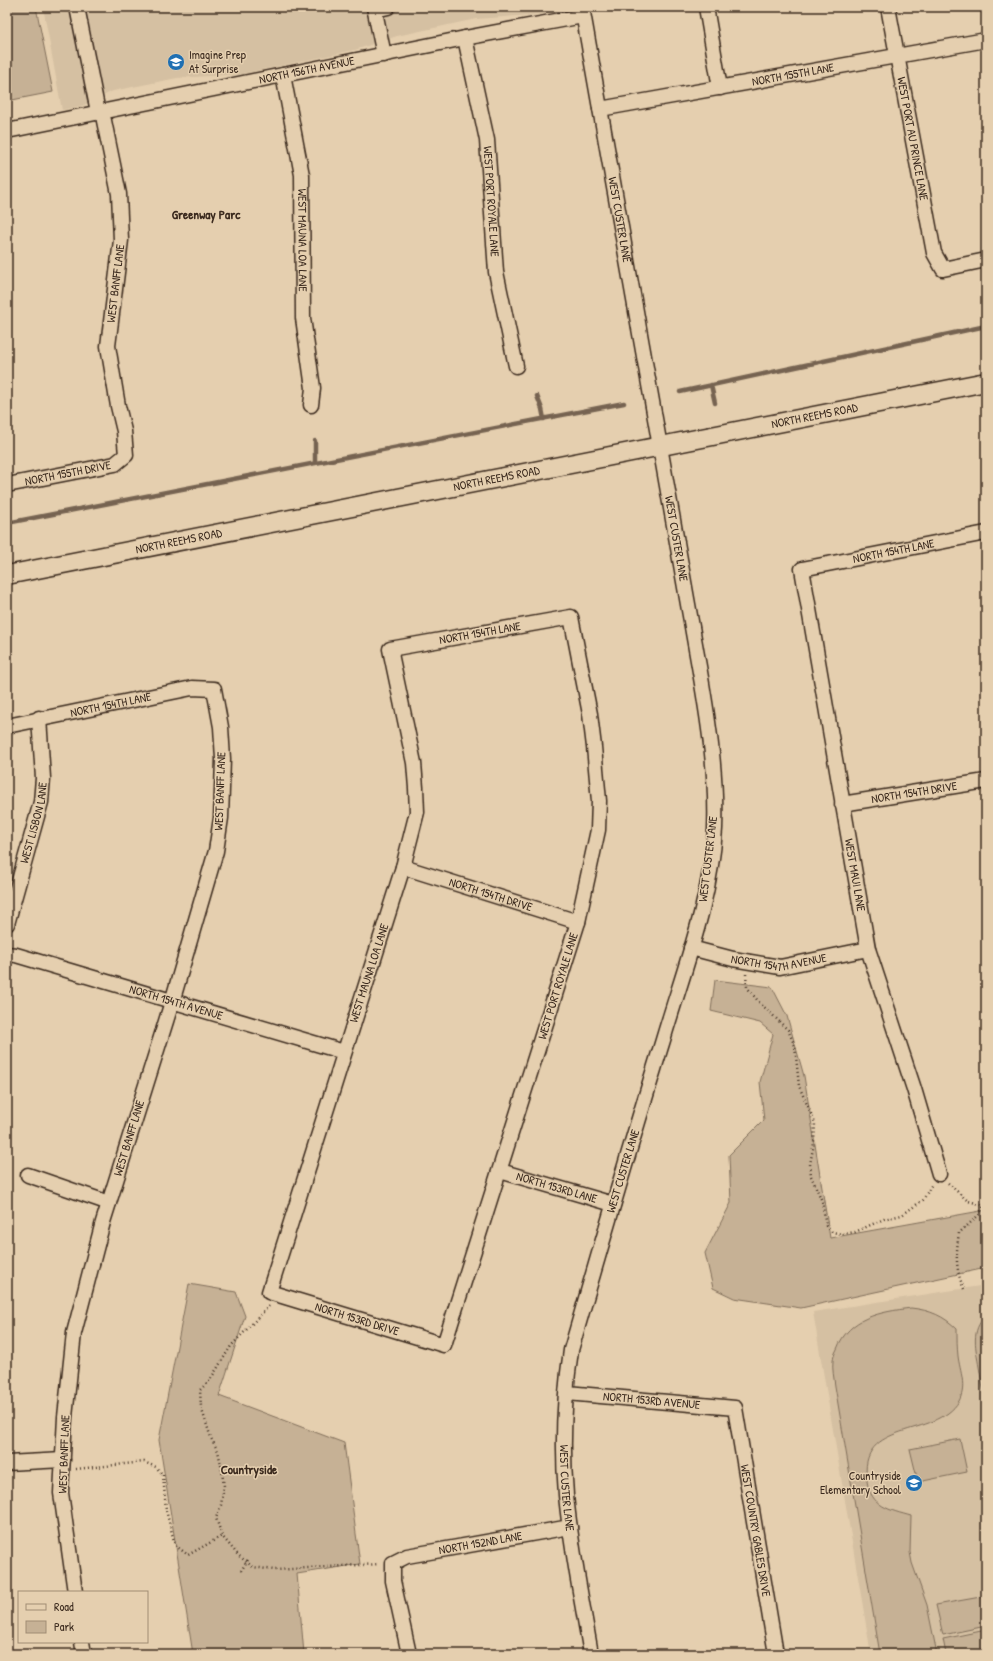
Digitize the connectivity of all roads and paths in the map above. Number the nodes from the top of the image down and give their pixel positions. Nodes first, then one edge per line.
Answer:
1 (77, 7) edge
2 (706, 7) edge
3 (888, 7) edge
4 (379, 8) edge
5 (583, 12) edge
6 (465, 38) junction
7 (986, 40) edge
8 (384, 55) junction
9 (896, 56) junction
10 (283, 75) junction
11 (720, 88) junction
12 (600, 109) junction
13 (100, 112) junction
14 (7, 131) edge
15 (986, 260) edge
16 (516, 366) dead end
17 (986, 382) edge
18 (311, 405) dead end
19 (661, 445) junction
20 (126, 455) joint
21 (7, 485) edge
22 (986, 533) edge
23 (802, 568) joint
24 (7, 576) edge
25 (571, 618) joint
26 (390, 649) joint
27 (214, 689) joint
28 (39, 718) junction
29 (7, 726) edge
30 (986, 781) edge
31 (842, 804) junction
32 (403, 867) junction
33 (578, 922) junction
34 (7, 924) edge
35 (690, 948) junction
36 (868, 949) junction
37 (7, 954) edge
38 (746, 961) junction
39 (172, 1002) junction
40 (344, 1052) junction
41 (500, 1170) junction
42 (939, 1174) junction
43 (28, 1175) dead end
44 (109, 1203) junction
45 (613, 1204) junction
46 (985, 1205) edge
47 (964, 1289) dead end
48 (273, 1293) junction
49 (444, 1346) joint
50 (567, 1393) junction
51 (735, 1408) joint
52 (7, 1464) edge
53 (62, 1465) junction
54 (570, 1527) junction
55 (222, 1536) junction
56 (249, 1558) dead end
57 (247, 1562) junction
58 (393, 1563) junction
59 (241, 1571) dead end
60 (75, 1591) edge
61 (82, 1643) edge
62 (84, 1654) edge
63 (409, 1654) edge
64 (591, 1654) edge
65 (776, 1654) edge

1 - 13 street, WEST BANFF LANE
2 - 11 street
3 - 9 street, WEST PORT AU PRINCE LANE
4 - 8 street
5 - 6 street, NORTH 156TH AVENUE
5 - 12 street, WEST CUSTER LANE
6 - 8 street, NORTH 156TH AVENUE
6 - 16 street, WEST PORT ROYALE LANE
7 - 9 street, NORTH 155TH LANE
8 - 10 street, NORTH 156TH AVENUE
9 - 11 street, NORTH 155TH LANE
9 - 15 street, WEST PORT AU PRINCE LANE
10 - 13 street, NORTH 156TH AVENUE
10 - 18 street, WEST MAUNA LOA LANE
11 - 12 street, NORTH 155TH LANE
12 - 19 street, WEST CUSTER LANE
13 - 14 street, NORTH 156TH AVENUE
13 - 20 street, WEST BANFF LANE
17 - 19 main road, NORTH REEMS ROAD
19 - 24 main road, NORTH REEMS ROAD
19 - 35 street, WEST CUSTER LANE
20 - 21 street, NORTH 155TH DRIVE
22 - 23 street, NORTH 154TH LANE
23 - 31 street, WEST MAUI LANE
25 - 26 street, NORTH 154TH LANE
25 - 33 street, WEST PORT ROYALE LANE
26 - 32 street, WEST MAUNA LOA LANE
27 - 28 street, NORTH 154TH LANE
27 - 39 street, WEST BANFF LANE
28 - 29 street, NORTH 154TH LANE
28 - 34 street, WEST LISBON LANE
30 - 31 street, NORTH 154TH DRIVE
31 - 36 street, WEST MAUI LANE
32 - 33 street, NORTH 154TH DRIVE
32 - 40 street, WEST MAUNA LOA LANE
33 - 41 street, WEST PORT ROYALE LANE
35 - 38 street, NORTH 154TH AVENUE
35 - 45 street, WEST CUSTER LANE
36 - 38 street, NORTH 154TH AVENUE
36 - 42 street, WEST MAUI LANE
37 - 39 street, NORTH 154TH AVENUE
38 - 42 path
39 - 40 street, NORTH 154TH AVENUE
39 - 44 street, WEST BANFF LANE
40 - 48 street, WEST MAUNA LOA LANE
41 - 45 street, NORTH 153RD LANE
41 - 49 street, WEST PORT ROYALE LANE
42 - 46 path
43 - 44 street
44 - 53 street, WEST BANFF LANE
45 - 50 street, WEST CUSTER LANE
46 - 47 path
48 - 49 street, NORTH 153RD DRIVE
48 - 55 path
50 - 51 street, NORTH 153RD AVENUE
50 - 54 street, WEST CUSTER LANE
51 - 65 street, WEST COUNTRY GABLES DRIVE
52 - 53 street
53 - 55 path
53 - 60 street, WEST BANFF LANE
54 - 58 street, NORTH 152ND LANE
54 - 64 street, WEST CUSTER LANE
55 - 57 path
56 - 57 path
57 - 58 path
57 - 59 path
58 - 63 street
61 - 62 street

